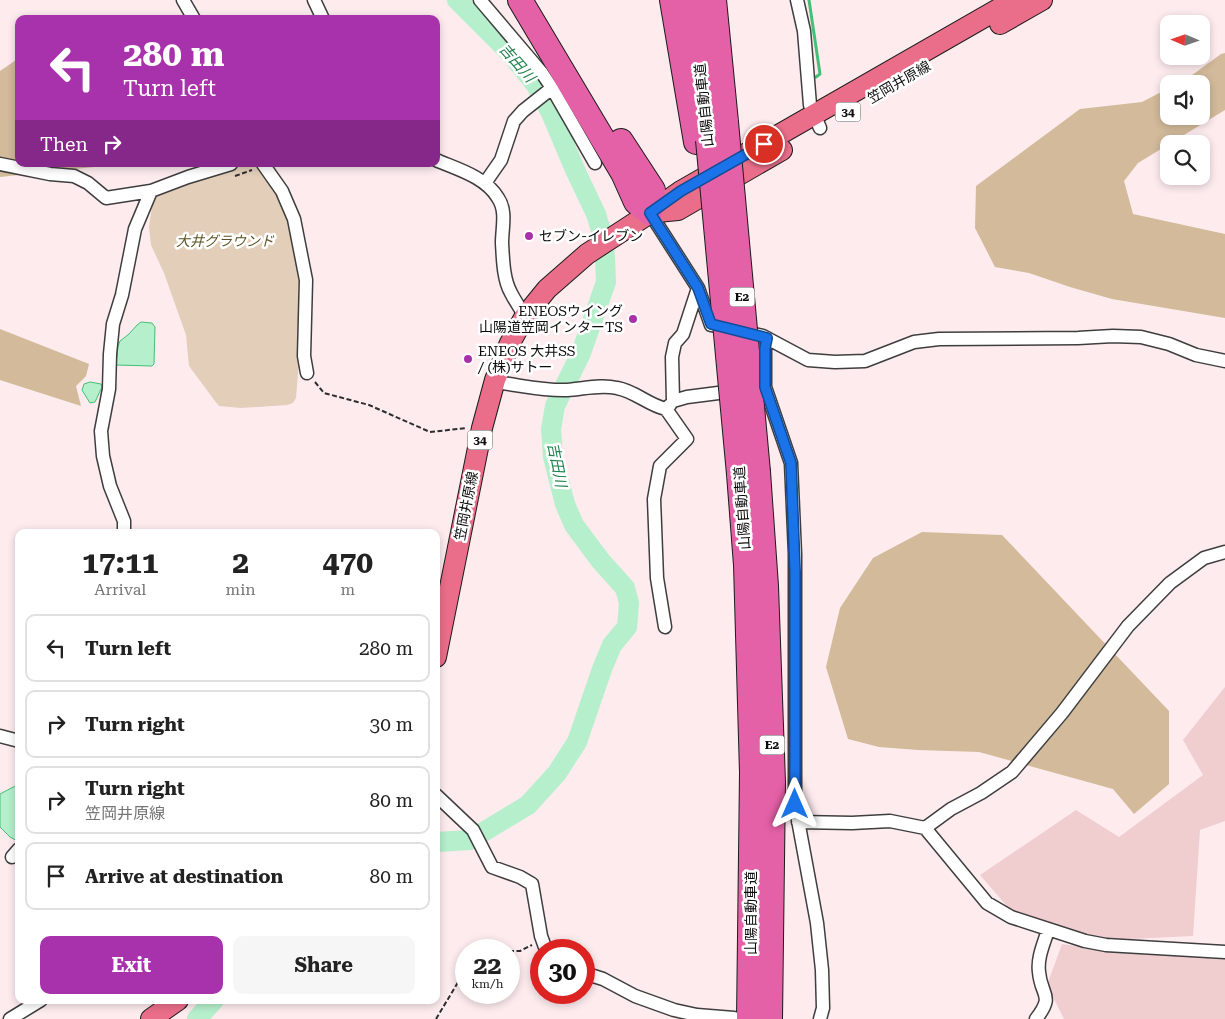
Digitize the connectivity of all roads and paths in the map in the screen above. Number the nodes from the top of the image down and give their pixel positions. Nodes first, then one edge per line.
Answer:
1 (183, 0) edge
2 (314, 0) edge
3 (480, 0) edge
4 (520, 0) edge
5 (532, 0) edge
6 (672, 0) edge
7 (694, 0) edge
8 (714, 0) edge
9 (797, 0) edge
10 (1014, 0) edge
11 (1042, 0) edge
12 (192, 15) edge
13 (321, 15) edge
14 (550, 89) junction
15 (817, 122) junction
16 (702, 141) junction
17 (440, 162) edge
18 (595, 163) dead end
19 (0, 164) edge
20 (221, 167) edge
21 (265, 167) edge
22 (485, 183) junction
23 (152, 191) junction
24 (650, 213) junction
25 (698, 288) junction
26 (525, 316) junction
27 (767, 338) junction
28 (1225, 361) edge
29 (307, 373) joint
30 (495, 380) junction
31 (765, 387) junction
32 (669, 405) junction
33 (482, 428) junction
34 (749, 473) junction
35 (124, 529) edge
36 (1225, 552) edge
37 (665, 627) dead end
38 (440, 637) edge
39 (0, 736) edge
40 (15, 740) edge
41 (440, 799) edge
42 (798, 822) junction
43 (925, 828) junction
44 (1048, 930) junction
45 (541, 936) junction
46 (542, 939) edge
47 (520, 951) edge
48 (1225, 952) edge
49 (595, 976) edge
50 (455, 987) edge
51 (34, 1004) edge
52 (172, 1004) edge
53 (10, 1019) edge
54 (151, 1019) edge
55 (436, 1019) edge
56 (741, 1019) edge
57 (770, 1019) edge
58 (820, 1019) edge
59 (1036, 1019) edge

1 - 12 street
2 - 13 street
3 - 14 street
4 - 24 highway
5 - 24 highway
6 - 16 highway
7 - 16 highway, 山陽自動車道
8 - 34 highway, 山陽自動車道 / E2, bridge
9 - 15 street
10 - 15 main road, 笠岡井原線 / 34
11 - 15 main road, 笠岡井原線 / 34
14 - 18 street
14 - 22 street
15 - 24 main road, 笠岡井原線 / 34
16 - 34 highway, 山陽自動車道 / E2, bridge
17 - 22 street
19 - 23 street
20 - 23 street
21 - 29 street
22 - 26 street
23 - 35 street
24 - 25 street
24 - 26 main road, 笠岡井原線 / 34
25 - 27 street
25 - 32 street
26 - 30 main road, 笠岡井原線 / 34
27 - 28 street
27 - 31 street
29 - 33 path
30 - 32 street
30 - 33 main road, 笠岡井原線 / 34
31 - 32 street
31 - 42 street
32 - 37 street
33 - 38 main road, 笠岡井原線 / 34
34 - 56 highway, 山陽自動車道 / E2
34 - 57 highway, 山陽自動車道 / E2
36 - 43 street
39 - 40 street
41 - 45 street
42 - 43 street
42 - 58 street
43 - 44 street
44 - 48 street
44 - 59 street
45 - 46 street
45 - 47 path
49 - 56 street
50 - 55 path
51 - 53 street
52 - 54 main road

